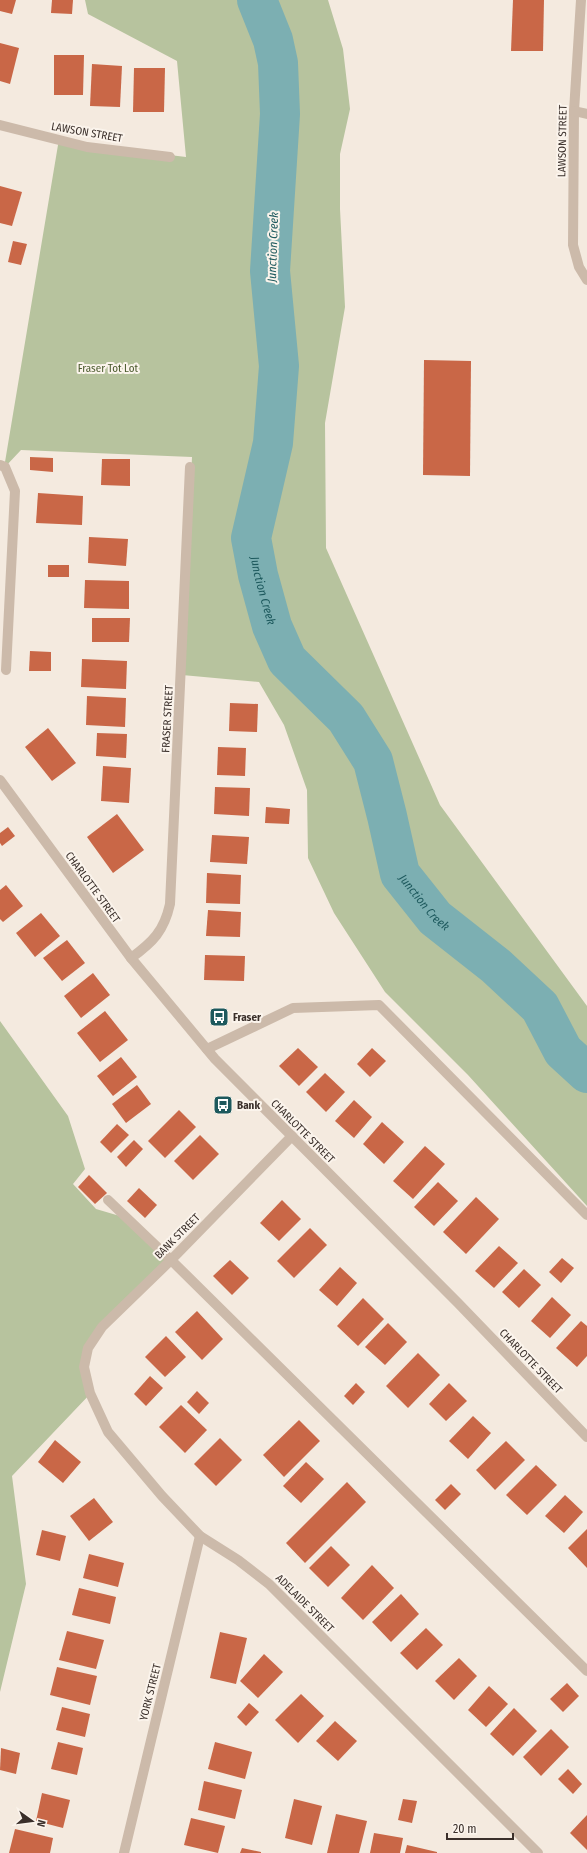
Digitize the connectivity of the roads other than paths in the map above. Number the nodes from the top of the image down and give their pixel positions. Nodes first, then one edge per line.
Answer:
1 (581, 0) edge
2 (574, 111) junction
3 (587, 114) edge
4 (0, 126) edge
5 (170, 157) dead end
6 (587, 280) edge
7 (2, 466) edge
8 (190, 467) dead end
9 (6, 670) dead end
10 (0, 780) edge
11 (131, 958) junction
12 (206, 1049) junction
13 (292, 1136) junction
14 (108, 1200) dead end
15 (587, 1215) edge
16 (171, 1260) junction
17 (85, 1357) joint
18 (587, 1437) edge
19 (200, 1536) junction
20 (587, 1671) edge
21 (124, 1853) edge
22 (538, 1853) edge

1 - 2 street, LAWSON STREET
2 - 3 street
2 - 6 street, LAWSON STREET
4 - 5 street, LAWSON STREET
7 - 9 street
8 - 11 street, FRASER STREET
10 - 11 street, CHARLOTTE STREET
11 - 12 street, CHARLOTTE STREET
12 - 13 street, CHARLOTTE STREET
12 - 15 street
13 - 16 street, BANK STREET
13 - 18 street, CHARLOTTE STREET
14 - 16 street
16 - 17 street, BANK STREET
16 - 20 street
17 - 19 street, ADELAIDE STREET
19 - 21 street, YORK STREET
19 - 22 street, ADELAIDE STREET

